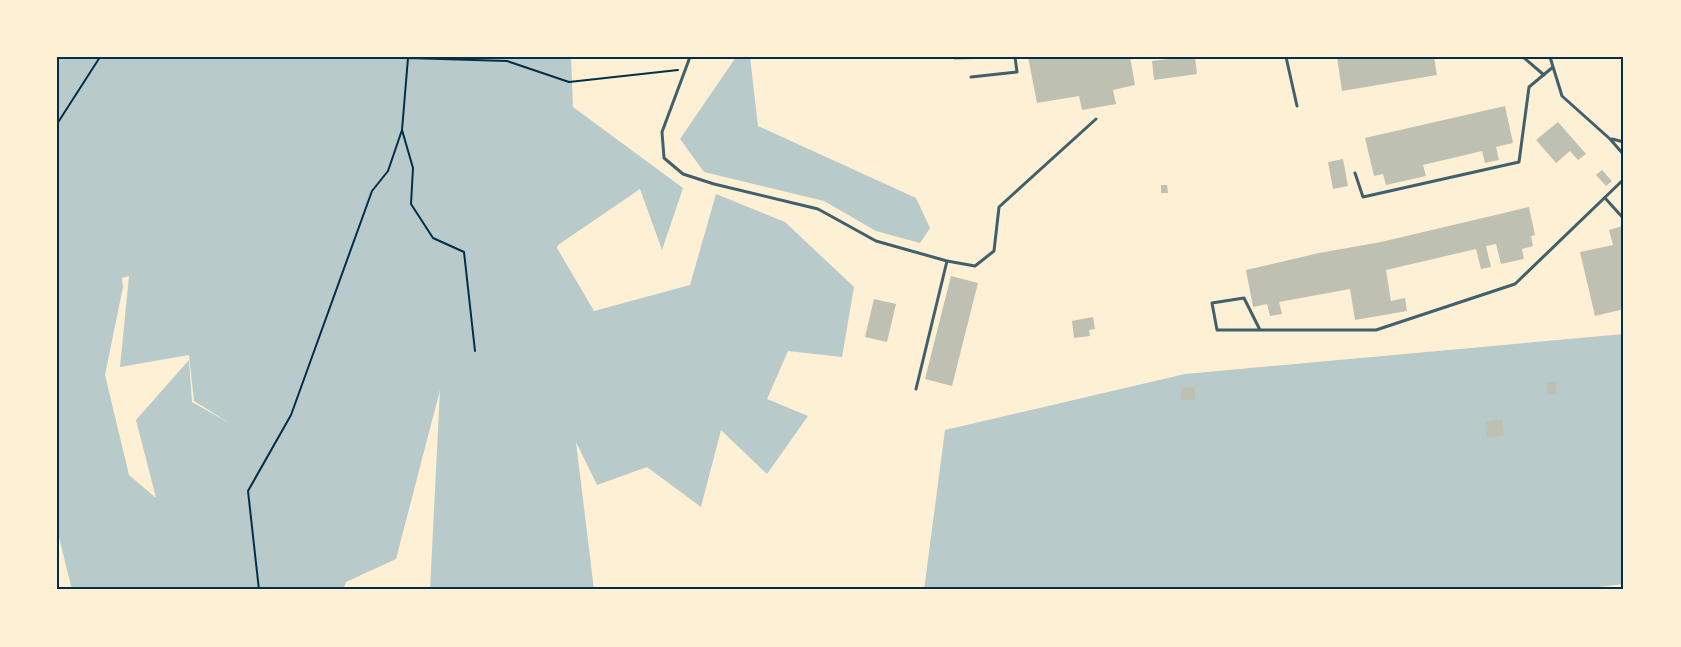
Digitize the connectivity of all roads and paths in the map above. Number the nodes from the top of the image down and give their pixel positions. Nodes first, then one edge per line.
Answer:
1 (100, 57) edge
2 (690, 57) edge
3 (1015, 57) edge
4 (1286, 57) edge
5 (1523, 57) edge
6 (1551, 57) edge
7 (1553, 67) junction
8 (684, 69) junction
9 (1544, 75) junction
10 (970, 77) dead end
11 (1297, 106) dead end
12 (1096, 119) dead end
13 (57, 124) edge
14 (402, 130) junction
15 (1610, 138) junction
16 (1624, 142) edge
17 (1624, 155) edge
18 (1355, 173) dead end
19 (1624, 179) edge
20 (1605, 198) junction
21 (1624, 219) edge
22 (947, 261) junction
23 (1260, 330) junction
24 (475, 351) dead end
25 (915, 389) dead end
26 (259, 590) edge

1 - 13 path
2 - 8 lane
3 - 10 lane
4 - 11 lane
5 - 9 lane
6 - 7 lane
7 - 9 lane
7 - 15 lane
8 - 14 path
8 - 22 lane
9 - 18 lane
12 - 22 lane
14 - 24 path
14 - 26 path
15 - 16 lane
15 - 17 lane
19 - 20 lane
20 - 21 lane
20 - 23 lane
22 - 25 lane
23 - 23 lane

